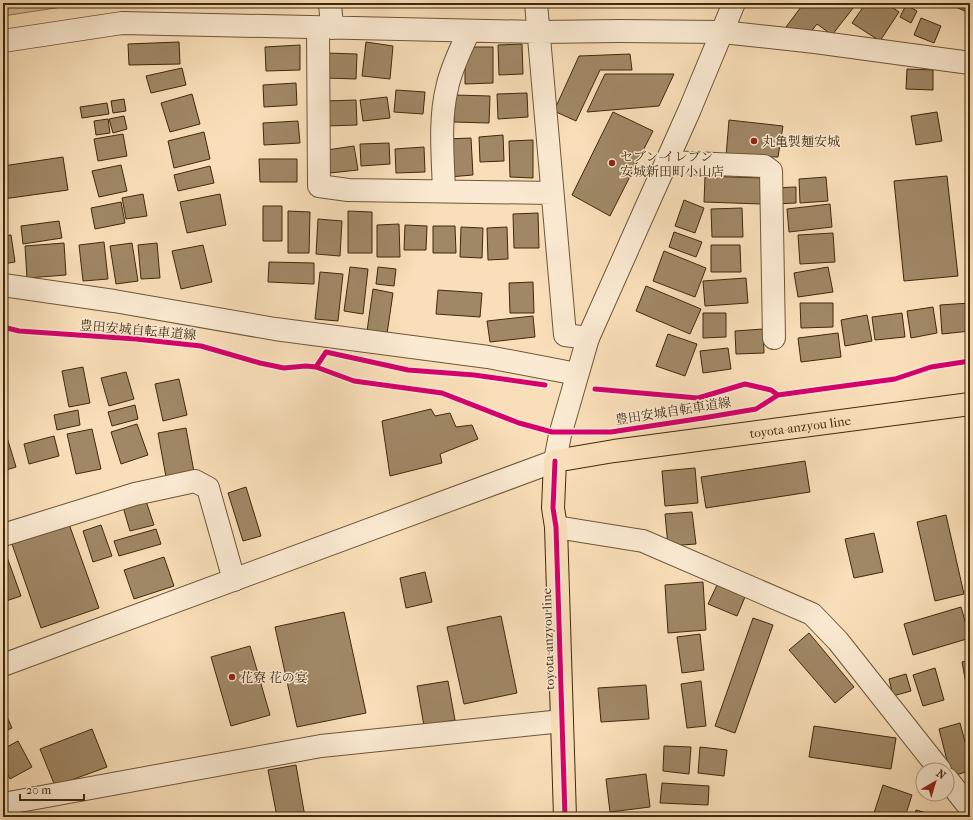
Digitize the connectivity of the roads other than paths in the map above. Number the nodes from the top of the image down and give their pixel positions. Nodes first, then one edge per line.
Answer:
1 (330, 3) edge
2 (536, 3) edge
3 (734, 3) edge
4 (325, 28) junction
5 (469, 31) junction
6 (538, 32) junction
7 (722, 32) junction
8 (3, 41) edge
9 (970, 63) edge
10 (666, 162) junction
11 (444, 191) junction
12 (552, 193) junction
13 (3, 285) edge
14 (588, 338) junction
15 (774, 338) dead end
16 (577, 374) junction
17 (970, 404) edge
18 (555, 461) junction
19 (556, 527) junction
20 (3, 535) edge
21 (234, 580) junction
22 (3, 665) edge
23 (562, 721) junction
24 (934, 762) edge
25 (955, 788) edge
26 (967, 801) edge
27 (3, 804) edge
28 (565, 817) edge

1 - 4 street
2 - 6 street
3 - 7 street
4 - 5 street
4 - 8 street
4 - 11 street
5 - 6 street
5 - 11 street
6 - 7 street
6 - 12 street
7 - 9 street
7 - 10 street
10 - 14 street
10 - 15 street
11 - 12 street
12 - 14 street
13 - 16 street
14 - 16 street
16 - 18 street
17 - 18 main road, toyota-anzyou line
18 - 19 main road, toyota-anzyou line
18 - 21 street
19 - 23 main road, toyota-anzyou line
19 - 24 street
20 - 21 street
21 - 22 street
23 - 27 street
23 - 28 main road, toyota-anzyou line
25 - 26 street

